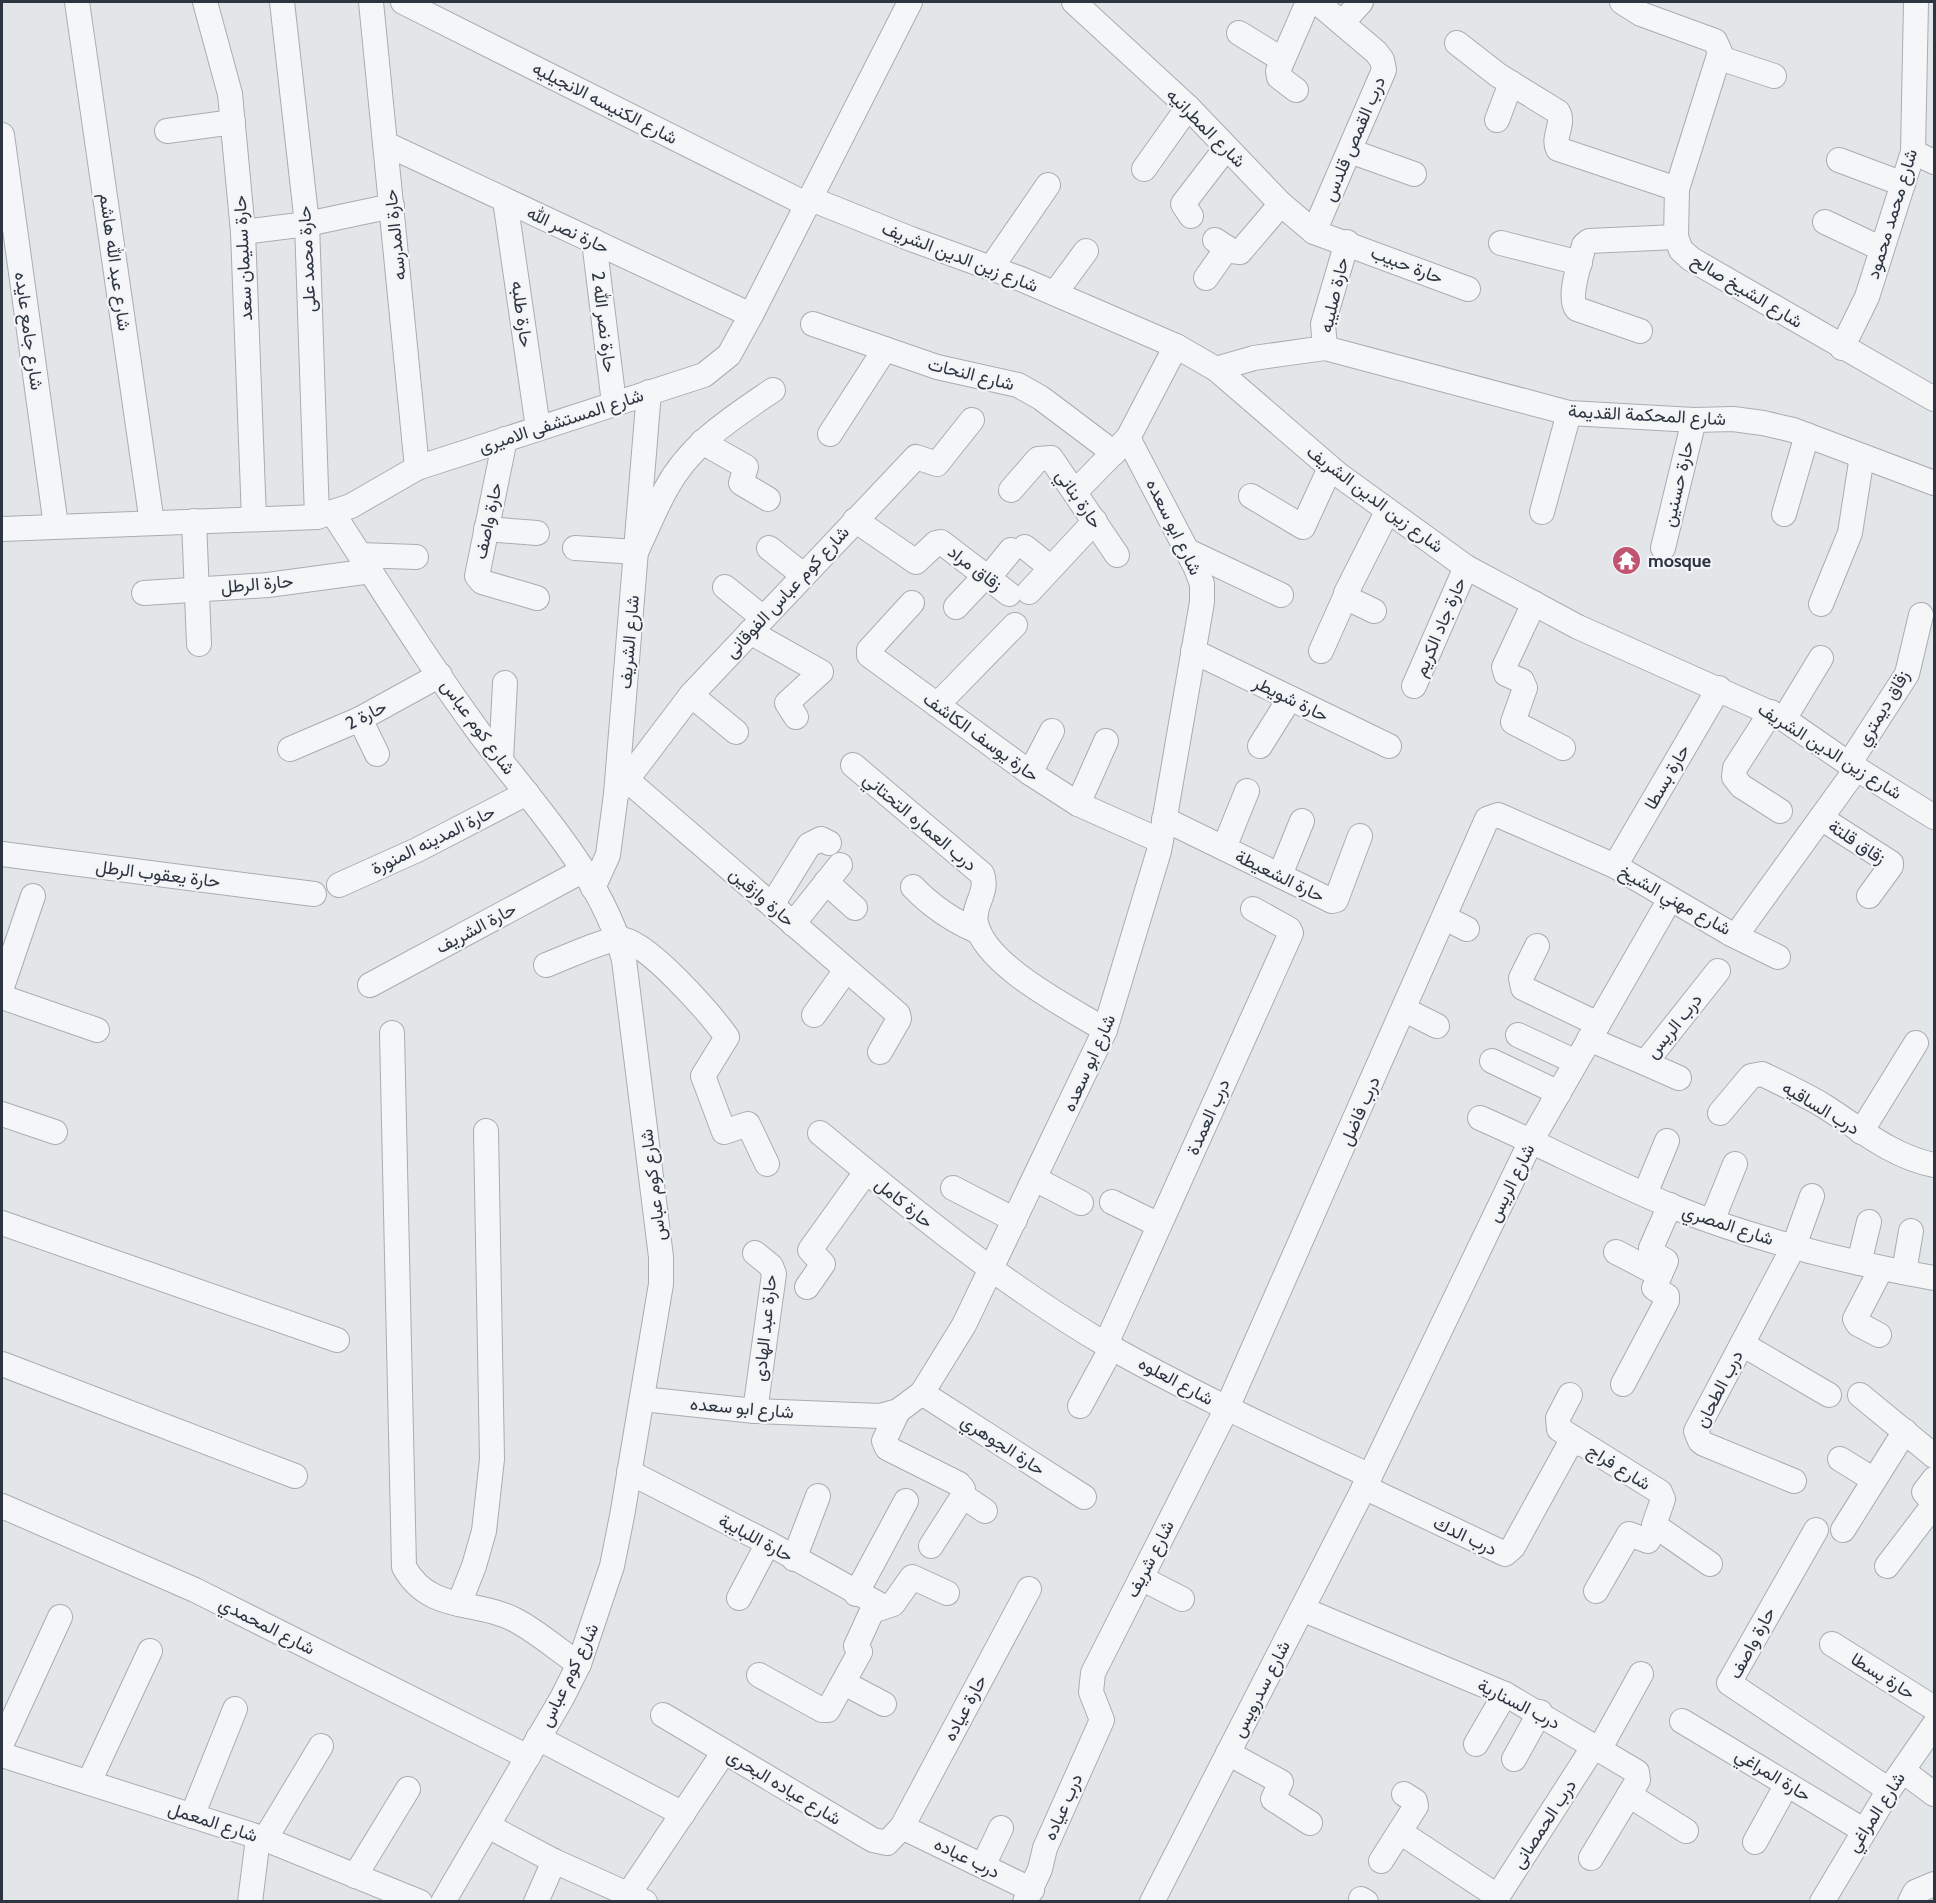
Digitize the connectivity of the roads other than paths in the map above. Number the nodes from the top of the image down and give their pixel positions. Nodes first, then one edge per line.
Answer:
1 (77, 2) edge
2 (205, 2) edge
3 (282, 2) edge
4 (371, 2) edge
5 (403, 2) edge
6 (910, 2) edge
7 (1308, 2) edge
8 (1317, 2) edge
9 (1361, 2) edge
10 (1622, 2) edge
11 (1916, 2) edge
12 (1088, 6) edge
13 (1342, 23) junction
14 (1239, 33) dead end
15 (1457, 43) dead end
16 (1720, 58) junction
17 (1281, 59) junction
18 (1774, 76) dead end
19 (1511, 83) junction
20 (1296, 90) dead end
21 (1188, 107) junction
22 (1497, 120) dead end
23 (233, 122) junction
24 (167, 132) dead end
25 (2, 135) edge
26 (386, 144) junction
27 (1226, 148) junction
28 (1350, 151) junction
29 (1924, 157) edge
30 (1839, 160) dead end
31 (1144, 169) dead end
32 (1414, 174) dead end
33 (1903, 184) junction
34 (1048, 185) dead end
35 (1677, 189) junction
36 (6, 195) edge
37 (505, 200) junction
38 (810, 202) junction
39 (1281, 204) junction
40 (392, 206) junction
41 (1191, 216) dead end
42 (1826, 222) dead end
43 (307, 224) junction
44 (243, 232) junction
45 (1314, 232) junction
46 (1676, 237) junction
47 (594, 242) junction
48 (1347, 242) junction
49 (1501, 243) dead end
50 (1882, 249) junction
51 (1086, 251) dead end
52 (1580, 262) junction
53 (991, 268) junction
54 (1206, 278) dead end
55 (1468, 289) dead end
56 (1055, 293) junction
57 (751, 315) junction
58 (813, 324) dead end
59 (1640, 332) dead end
60 (1176, 346) junction
61 (1324, 348) junction
62 (1842, 348) junction
63 (885, 349) junction
64 (1216, 369) junction
65 (773, 390) dead end
66 (649, 392) junction
67 (1935, 399) edge
68 (614, 403) junction
69 (1569, 413) junction
70 (972, 420) dead end
71 (1694, 420) junction
72 (538, 428) junction
73 (830, 434) dead end
74 (1807, 435) junction
75 (506, 439) junction
76 (702, 442) junction
77 (1121, 446) junction
78 (1862, 456) junction
79 (417, 468) junction
80 (1330, 468) junction
81 (1935, 483) edge
82 (1011, 490) dead end
83 (1075, 492) junction
84 (1251, 496) dead end
85 (768, 499) dead end
86 (1387, 512) junction
87 (1542, 512) dead end
88 (1784, 514) dead end
89 (324, 515) junction
90 (254, 519) junction
91 (855, 520) junction
92 (194, 521) junction
93 (1095, 521) junction
94 (152, 523) junction
95 (56, 526) junction
96 (2, 529) edge
97 (486, 530) junction
98 (537, 533) dead end
99 (575, 548) dead end
100 (768, 548) dead end
101 (1663, 548) dead end
102 (1188, 551) junction
103 (636, 552) junction
104 (1117, 555) dead end
105 (416, 557) dead end
106 (365, 563) junction
107 (1466, 567) junction
108 (1051, 568) junction
109 (804, 575) junction
110 (987, 577) junction
111 (725, 587) dead end
112 (197, 590) junction
113 (144, 593) dead end
114 (1281, 595) dead end
115 (1346, 596) junction
116 (537, 598) dead end
117 (912, 603) dead end
118 (1534, 603) junction
119 (1821, 604) dead end
120 (956, 607) dead end
121 (1374, 611) dead end
122 (1921, 615) dead end
123 (756, 625) junction
124 (1015, 625) dead end
125 (199, 644) dead end
126 (1193, 651) junction
127 (1321, 651) dead end
128 (1821, 657) dead end
129 (440, 675) junction
130 (505, 683) dead end
131 (1414, 686) dead end
132 (1719, 688) junction
133 (691, 695) junction
134 (1290, 698) junction
135 (937, 705) junction
136 (1778, 715) junction
137 (796, 717) dead end
138 (360, 719) junction
139 (1052, 731) dead end
140 (736, 732) dead end
141 (1106, 741) dead end
142 (1260, 746) dead end
143 (1389, 746) dead end
144 (1563, 747) dead end
145 (290, 749) dead end
146 (377, 754) dead end
147 (501, 760) junction
148 (853, 765) dead end
149 (1853, 766) junction
150 (1030, 773) junction
151 (621, 787) junction
152 (1247, 791) dead end
153 (527, 793) junction
154 (1078, 804) junction
155 (1780, 811) dead end
156 (1492, 815) joint
157 (1935, 817) edge
158 (1821, 818) junction
159 (1302, 821) dead end
160 (1162, 830) junction
161 (1360, 836) dead end
162 (829, 843) dead end
163 (1224, 849) junction
164 (2, 854) edge
165 (1615, 867) junction
166 (1280, 876) junction
167 (588, 880) junction
168 (339, 885) dead end
169 (914, 887) dead end
170 (314, 894) dead end
171 (33, 896) dead end
172 (1869, 896) dead end
173 (1670, 899) junction
174 (772, 905) junction
175 (855, 908) dead end
176 (1253, 909) dead end
177 (1445, 918) junction
178 (793, 924) junction
179 (1467, 929) dead end
180 (979, 932) junction
181 (1731, 934) junction
182 (619, 939) junction
183 (1536, 946) dead end
184 (1778, 957) dead end
185 (546, 965) dead end
186 (846, 970) junction
187 (1718, 971) dead end
188 (370, 985) dead end
189 (2, 987) edge
190 (2, 997) edge
191 (1405, 1010) junction
192 (814, 1015) dead end
193 (1437, 1026) dead end
194 (97, 1030) dead end
195 (1105, 1030) junction
196 (1594, 1032) junction
197 (392, 1033) dead end
198 (1518, 1035) dead end
199 (1916, 1042) dead end
200 (880, 1052) dead end
201 (1492, 1061) dead end
202 (1576, 1062) junction
203 (1738, 1062) dead end
204 (1645, 1063) junction
205 (1762, 1074) junction
206 (1679, 1078) dead end
207 (1558, 1093) junction
208 (1720, 1113) dead end
209 (2, 1114) edge
210 (1480, 1118) dead end
211 (486, 1131) dead end
212 (55, 1132) dead end
213 (1861, 1132) junction
214 (820, 1133) dead end
215 (1532, 1141) junction
216 (1667, 1141) dead end
217 (767, 1164) dead end
218 (1735, 1164) dead end
219 (1935, 1165) edge
220 (866, 1172) junction
221 (1035, 1179) junction
222 (953, 1188) dead end
223 (1645, 1194) junction
224 (1812, 1196) dead end
225 (1112, 1202) dead end
226 (1081, 1203) dead end
227 (1670, 1205) junction
228 (1014, 1220) junction
229 (1712, 1221) junction
230 (1869, 1222) dead end
231 (2, 1223) edge
232 (1159, 1225) junction
233 (1911, 1230) dead end
234 (1794, 1246) junction
235 (1617, 1252) dead end
236 (755, 1253) dead end
237 (1882, 1268) junction
238 (990, 1269) junction
239 (1660, 1275) junction
240 (1935, 1278) edge
241 (807, 1287) dead end
242 (1879, 1335) dead end
243 (337, 1340) dead end
244 (1742, 1344) junction
245 (1109, 1346) junction
246 (2, 1364) edge
247 (1623, 1384) dead end
248 (922, 1393) junction
249 (1570, 1395) dead end
250 (1829, 1395) dead end
251 (1860, 1395) dead end
252 (642, 1399) junction
253 (1080, 1406) dead end
254 (1227, 1408) junction
255 (755, 1411) junction
256 (898, 1411) junction
257 (1905, 1431) junction
258 (1581, 1443) junction
259 (1935, 1456) edge
260 (1840, 1460) dead end
261 (629, 1472) junction
262 (295, 1476) dead end
263 (1935, 1479) edge
264 (1874, 1480) junction
265 (1794, 1481) dead end
266 (1367, 1482) junction
267 (818, 1496) dead end
268 (963, 1496) junction
269 (1084, 1497) dead end
270 (906, 1501) dead end
271 (3, 1509) edge
272 (985, 1511) dead end
273 (1656, 1527) junction
274 (1816, 1530) dead end
275 (1843, 1530) dead end
276 (768, 1543) junction
277 (931, 1546) dead end
278 (794, 1559) junction
279 (1710, 1564) dead end
280 (1887, 1566) dead end
281 (1141, 1578) junction
282 (1029, 1589) dead end
283 (1596, 1591) dead end
284 (947, 1593) dead end
285 (856, 1594) junction
286 (739, 1598) dead end
287 (1182, 1599) dead end
288 (459, 1604) junction
289 (882, 1606) junction
290 (1302, 1609) junction
291 (60, 1617) dead end
292 (1832, 1644) dead end
293 (150, 1651) dead end
294 (579, 1664) junction
295 (1641, 1674) dead end
296 (759, 1675) dead end
297 (844, 1683) junction
298 (1505, 1694) junction
299 (884, 1704) dead end
300 (235, 1708) dead end
301 (1935, 1708) edge
302 (1101, 1712) joint
303 (1540, 1712) junction
304 (663, 1715) dead end
305 (1682, 1720) dead end
306 (1932, 1734) edge
307 (2, 1743) edge
308 (1476, 1744) dead end
309 (321, 1746) dead end
310 (533, 1747) junction
311 (1596, 1748) junction
312 (724, 1752) junction
313 (1228, 1753) junction
314 (2, 1755) edge
315 (1514, 1759) dead end
316 (1896, 1780) junction
317 (89, 1782) junction
318 (1787, 1784) junction
319 (408, 1789) dead end
320 (1404, 1794) dead end
321 (1935, 1794) edge
322 (1629, 1795) junction
323 (682, 1814) junction
324 (192, 1816) junction
325 (1310, 1823) dead end
326 (488, 1826) junction
327 (902, 1827) junction
328 (1001, 1828) dead end
329 (1863, 1830) junction
330 (1686, 1831) dead end
331 (1400, 1832) junction
332 (262, 1839) junction
333 (1755, 1842) dead end
334 (1591, 1858) dead end
335 (554, 1861) junction
336 (1381, 1861) dead end
337 (983, 1866) junction
338 (356, 1875) junction
339 (1935, 1884) edge
340 (381, 1894) edge
341 (1029, 1896) edge
342 (637, 1898) edge
343 (1496, 1899) edge
344 (250, 1902) edge
345 (420, 1902) edge
346 (443, 1902) edge
347 (536, 1902) edge
348 (1152, 1902) edge
349 (1822, 1902) edge
350 (1910, 1902) edge

1 - 94 street, شارع عبد الله هاشم
2 - 23 street, حارة سليمان سعد
3 - 43 street, حارة محمد على
4 - 26 street, حارة المدرسه
5 - 38 street, شارع الكنيسه الانجيليه
6 - 38 street, شارع المستشفى الاميرى
7 - 17 street
8 - 13 street, درب القمص قلدس
9 - 13 street
10 - 16 street
11 - 29 street, شارع محمد محمود
12 - 21 street, شارع المطرانيه
13 - 28 street, درب القمص قلدس
14 - 17 street
15 - 19 street
16 - 18 street
16 - 35 street, شارع الشيخ صالح
17 - 20 street
19 - 22 street
19 - 35 street
21 - 27 street, شارع المطرانيه
21 - 31 street
23 - 24 street
23 - 44 street, حارة سليمان سعد
25 - 36 street, شارع جامع عايده
26 - 37 street, حارة نصر الله
26 - 40 street, حارة المدرسه
27 - 39 street, شارع المطرانيه
27 - 41 street
28 - 32 street
28 - 45 street, درب القمص قلدس
29 - 33 street, شارع محمد محمود
30 - 33 street
33 - 50 street, شارع محمد محمود
34 - 53 street
35 - 46 street, شارع الشيخ صالح
36 - 95 street, شارع جامع عايده
37 - 47 street, حارة نصر الله
37 - 72 street, حارة طلبه
38 - 53 street, شارع زين الدين الشريف
38 - 57 street, شارع المستشفى الاميرى
39 - 45 street, شارع المطرانيه
39 - 54 street
40 - 43 street
40 - 79 street, حارة المدرسه
42 - 50 street
43 - 44 street
43 - 89 street, حارة محمد على
44 - 90 street, حارة سليمان سعد
45 - 48 street, شارع المطرانيه
46 - 52 street
46 - 62 street, شارع الشيخ صالح
47 - 57 street, حارة نصر الله
47 - 68 street, حارة نصر الله 2
48 - 55 street, حارة حبيب
48 - 61 street, حارة صليبه
49 - 52 street
50 - 62 street, شارع محمد محمود
51 - 56 street
52 - 59 street
53 - 56 street, شارع زين الدين الشريف
56 - 60 street, شارع زين الدين الشريف
57 - 66 street, شارع المستشفى الاميرى
58 - 63 street, شارع النحات
60 - 64 street, شارع زين الدين الشريف
60 - 77 street
61 - 64 street, شارع المحكمة القديمة
61 - 69 street, شارع المحكمة القديمة
62 - 67 street, شارع الشيخ صالح
63 - 73 street
63 - 77 street, شارع النحات
64 - 80 street, شارع زين الدين الشريف
65 - 76 street
66 - 68 street, شارع المستشفى الاميرى
66 - 103 street, شارع الشريف
68 - 72 street, شارع المستشفى الاميرى
69 - 71 street, شارع المحكمة القديمة
69 - 87 street
70 - 91 street, شارع كوم عباس الفوقانى
71 - 74 street, شارع المحكمة القديمة
71 - 101 street, حارة حسنين
72 - 75 street, شارع المستشفى الاميرى
74 - 78 street, شارع المحكمة القديمة
74 - 88 street
75 - 79 street, شارع المستشفى الاميرى
75 - 97 street, حارة واصف
76 - 85 street
76 - 103 street
77 - 83 street
77 - 102 street, شارع ابو سعده
78 - 81 street, شارع المحكمة القديمة
78 - 119 street
79 - 89 street, شارع المستشفى الاميرى
80 - 84 street
80 - 86 street, شارع زين الدين الشريف
82 - 83 street, حارة بناني
83 - 93 street, حارة بناني
86 - 107 street, شارع زين الدين الشريف
86 - 115 street
89 - 90 street, شارع المستشفى الاميرى
89 - 106 street, شارع كوم عباس
90 - 92 street, شارع المستشفى الاميرى
91 - 109 street, شارع كوم عباس الفوقانى
91 - 110 street, زقاق مراد
92 - 94 street, شارع المستشفى الاميرى
92 - 112 street
93 - 104 street, حارة بناني
93 - 108 street
94 - 95 street, شارع المستشفى الاميرى
95 - 96 street, شارع المستشفى الاميرى
97 - 98 street
97 - 116 street, حارة واصف
99 - 103 street
100 - 109 street
102 - 114 street
102 - 126 street, شارع ابو سعده
103 - 151 street, شارع الشريف
105 - 106 street, حارة الرطل
106 - 112 street, حارة الرطل
106 - 129 street, شارع كوم عباس
107 - 118 street, شارع زين الدين الشريف
107 - 131 street, حارة جاد الكريم
108 - 110 street, زقاق مراد
108 - 110 street
109 - 123 street, شارع كوم عباس الفوقانى
110 - 120 street
111 - 123 street
112 - 113 street, حارة الرطل
112 - 125 street
115 - 121 street
115 - 127 street
117 - 135 street, حارة يوسف الكاشف
118 - 132 street, شارع زين الدين الشريف
118 - 144 street
122 - 149 street, زقاق ديمتري
123 - 133 street, شارع كوم عباس الفوقانى
123 - 137 street
124 - 135 street
126 - 134 street, حارة شويطر
126 - 160 street, شارع ابو سعده
128 - 136 street
129 - 138 street, حارة 2
129 - 147 street, شارع كوم عباس
130 - 147 street
132 - 136 street, شارع زين الدين الشريف
132 - 165 street, حارة بسطا
133 - 140 street
133 - 151 street, شارع كوم عباس الفوقانى
134 - 142 street
134 - 143 street, حارة شويطر
135 - 150 street, حارة يوسف الكاشف
136 - 149 street, شارع زين الدين الشريف
136 - 155 street
138 - 145 street, حارة 2
138 - 146 street
139 - 150 street
141 - 154 street
147 - 153 street, شارع كوم عباس
148 - 180 street, درب العماره التحتاني
149 - 157 street, شارع زين الدين الشريف
149 - 158 street, شارع مهني الشيخ
150 - 154 street, حارة يوسف الكاشف
151 - 167 street, شارع الشريف
151 - 174 street, حارة وازقين
152 - 163 street
153 - 167 street, شارع كوم عباس
153 - 168 street, حارة المدينه المنورة
154 - 160 street, حارة يوسف الكاشف
156 - 165 street, شارع مهني الشيخ
156 - 177 street, درب فاضل
158 - 172 street, زقاق قلتة
158 - 181 street, شارع مهني الشيخ
159 - 166 street
160 - 163 street, حارة الشعيطة
160 - 195 street, شارع ابو سعده
161 - 166 street, حارة الشعيطة
162 - 174 street
163 - 166 street, حارة الشعيطة
164 - 170 street, حارة يعقوب الرطل
165 - 173 street, شارع مهني الشيخ
167 - 182 street, شارع كوم عباس
167 - 188 street, حارة الشريف
169 - 180 street
171 - 189 street
173 - 181 street, شارع مهني الشيخ
173 - 196 street, شارع الريس
174 - 178 street, حارة وازقين
175 - 178 street
176 - 232 street, درب العمدة
177 - 179 street
177 - 191 street, درب فاضل
178 - 186 street, حارة وازقين
180 - 195 street
181 - 184 street
182 - 185 street
182 - 217 street
182 - 252 street, شارع كوم عباس
183 - 196 street, درب الريس
186 - 192 street
186 - 200 street, حارة وازقين
187 - 204 street, درب الريس
190 - 194 street
191 - 193 street
191 - 254 street, درب فاضل
195 - 221 street, شارع ابو سعده
196 - 202 street, شارع الريس
196 - 204 street, درب الريس
197 - 288 street
198 - 202 street
199 - 213 street
201 - 207 street
202 - 207 street, شارع الريس
203 - 205 street
204 - 206 street
205 - 208 street, درب الساقيه
205 - 213 street, درب الساقيه
207 - 215 street, شارع الريس
209 - 212 street
210 - 215 street, شارع المصري
211 - 288 street
213 - 219 street, درب الساقيه
214 - 220 street, حارة كامل
215 - 223 street, شارع المصري
215 - 266 street, شارع الريس
216 - 223 street
218 - 229 street
220 - 238 street, حارة كامل
220 - 241 street
221 - 226 street
221 - 228 street, شارع ابو سعده
222 - 228 street
223 - 227 street, شارع المصري
224 - 234 street, درب الطحان
225 - 232 street
227 - 229 street, شارع المصري
227 - 239 street
228 - 238 street, شارع ابو سعده
229 - 234 street, شارع المصري
230 - 237 street
231 - 243 street
232 - 245 street, درب العمدة
233 - 237 street
234 - 237 street, شارع المصري
234 - 244 street, درب الطحان
235 - 239 street
236 - 255 street, حارة عبد الهادى
237 - 240 street, شارع المصري
237 - 242 street
238 - 245 street, شارع العلوه
238 - 248 street, شارع ابو سعده
239 - 247 street
244 - 250 street
244 - 265 street, درب الطحان
245 - 253 street, درب العمدة
245 - 254 street, شارع العلوه
246 - 262 street
248 - 256 street, شارع ابو سعده
248 - 269 street, حارة الجوهري
249 - 258 street
251 - 257 street
252 - 255 street, شارع ابو سعده
252 - 261 street, شارع كوم عباس
254 - 266 street, شارع العلوه
254 - 281 street, شارع شريف
255 - 256 street, شارع ابو سعده
256 - 268 street
257 - 259 street
257 - 264 street
258 - 266 street, درب الدك
258 - 273 street, شارع فراج
260 - 264 street
261 - 276 street, حارة اللبايبة
261 - 294 street, شارع كوم عباس
263 - 280 street
264 - 275 street
266 - 290 street, شارع سدرويس
267 - 278 street
268 - 272 street
268 - 277 street
270 - 285 street
271 - 310 street, شارع المحمدي
273 - 279 street
273 - 283 street
274 - 316 street, حارة واصف
276 - 278 street, حارة اللبايبة
276 - 286 street
278 - 285 street, حارة اللبايبة
281 - 287 street
281 - 302 street, شارع شريف
282 - 327 street, حارة عياده
284 - 289 street
285 - 289 street, حارة اللبايبة
288 - 294 street
289 - 297 street
290 - 298 street, درب السنارية
290 - 313 street, شارع سدرويس
291 - 307 street
292 - 301 street, حارة بسطا
293 - 317 street
294 - 310 street, شارع كوم عباس
295 - 311 street, درب الحمصانى
296 - 297 street
297 - 299 street
298 - 303 street, درب السنارية
298 - 308 street
300 - 324 street
302 - 341 street, درب عياده
303 - 311 street, درب السنارية
303 - 315 street
304 - 312 street, شارع عياده البحرى
305 - 318 street, حارة المراغي
306 - 316 street, شارع المراغي
309 - 332 street
310 - 323 street, شارع المحمدي
310 - 326 street, شارع كوم عباس
311 - 322 street, درب السنارية
311 - 343 street, درب الحمصانى
312 - 323 street
312 - 327 street, شارع عياده البحرى
313 - 325 street
313 - 348 street, شارع سدرويس
314 - 317 street, شارع المعمل
316 - 321 street
316 - 329 street, شارع المراغي
317 - 324 street, شارع المعمل
318 - 329 street, حارة المراغي
318 - 333 street
319 - 338 street
320 - 331 street
322 - 330 street
322 - 334 street, درب السنارية
323 - 342 street
324 - 332 street, شارع المعمل
326 - 335 street
326 - 346 street, شارع كوم عباس
327 - 337 street, درب عباده
328 - 337 street
329 - 349 street, شارع المراغي
331 - 336 street
331 - 343 street
332 - 338 street, شارع المعمل
332 - 344 street
335 - 342 street
335 - 347 street
337 - 341 street, درب عباده
338 - 340 street, شارع المعمل
339 - 350 street
340 - 345 street, شارع المعمل

